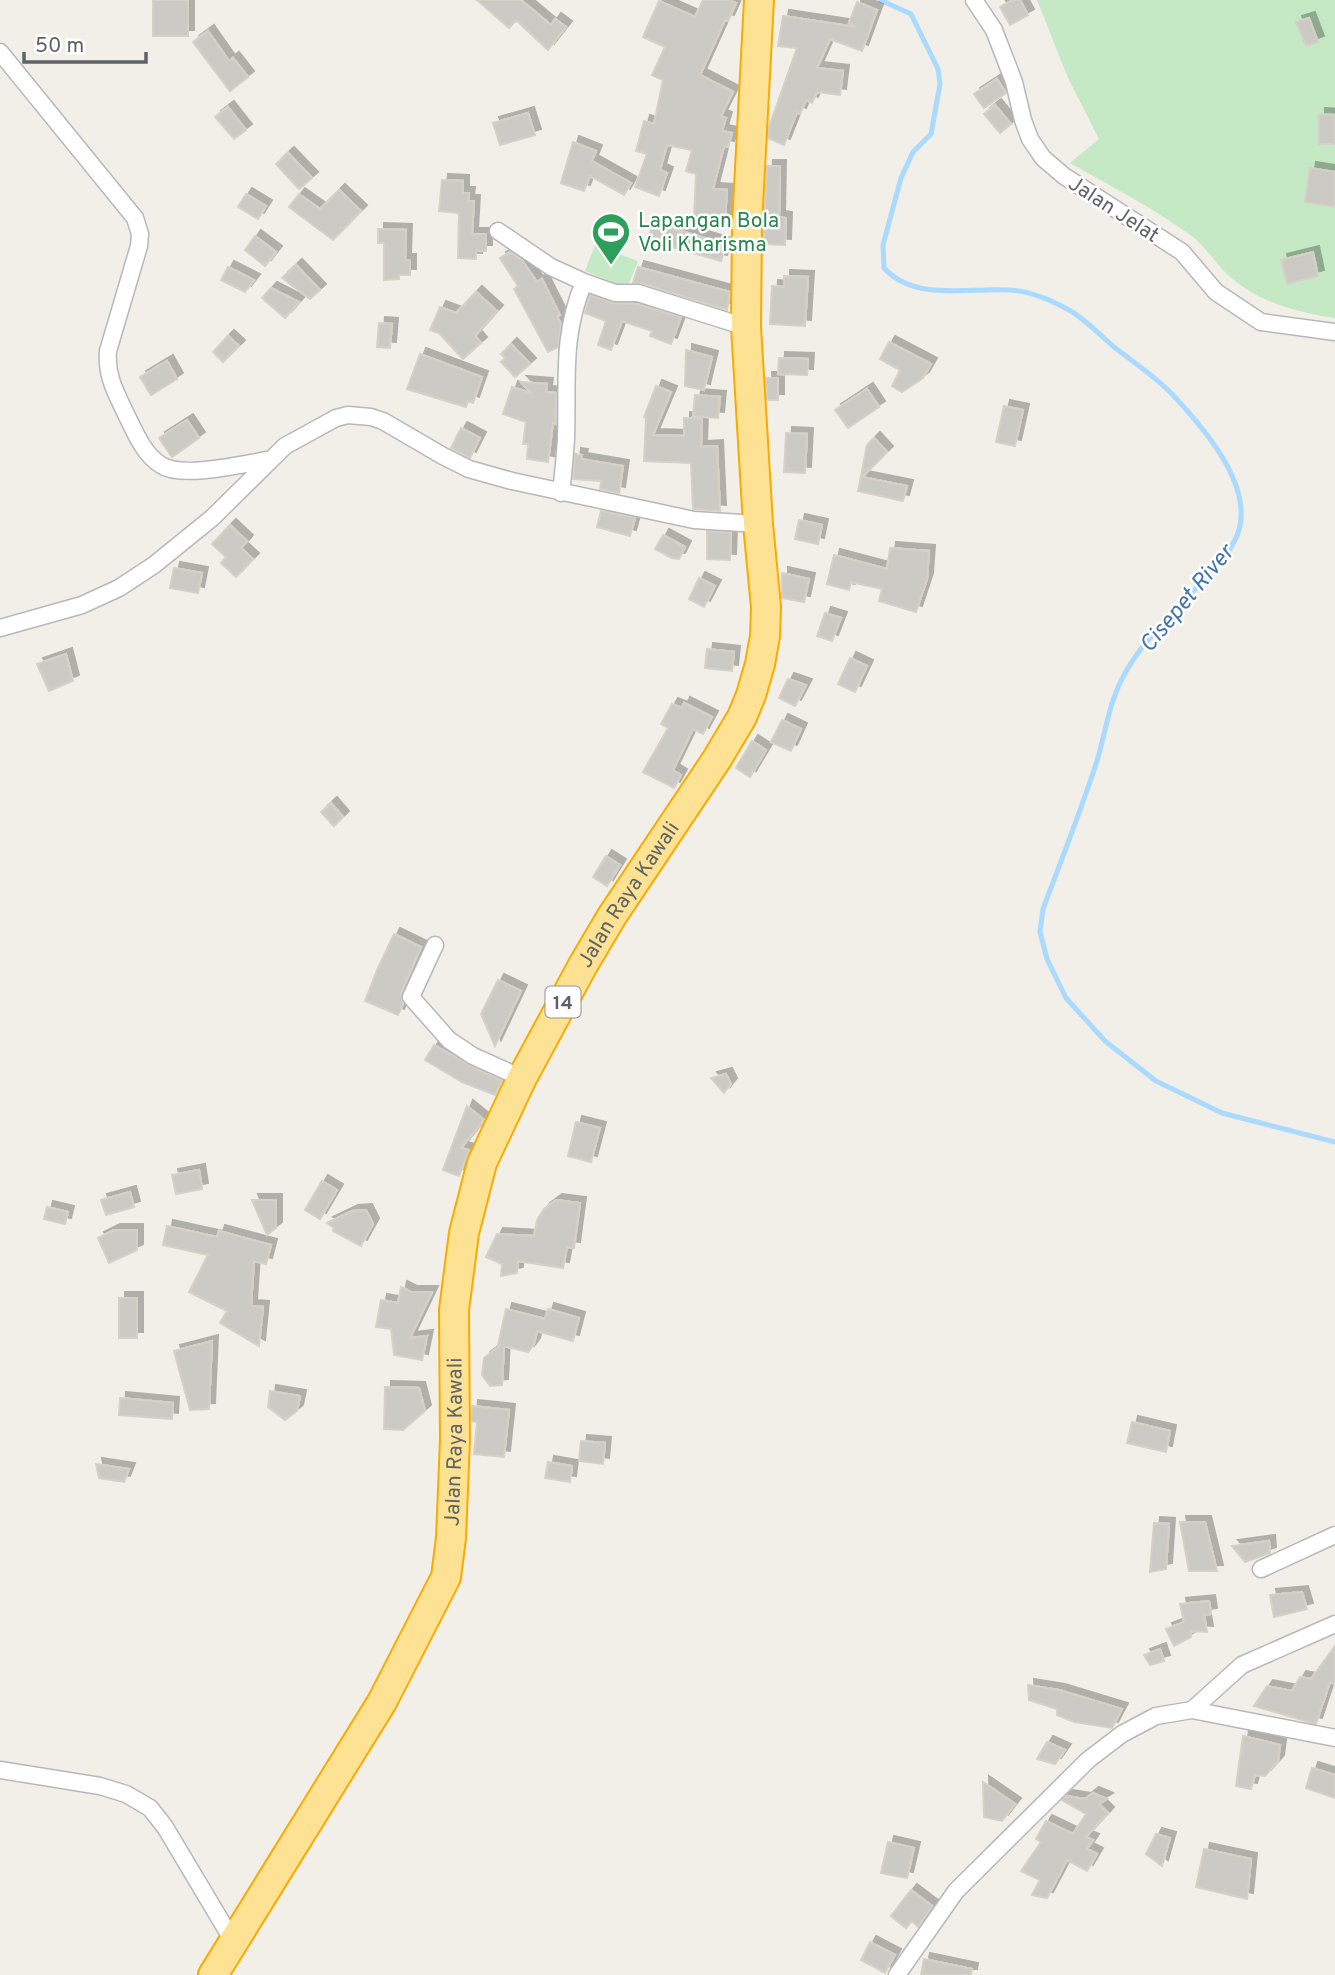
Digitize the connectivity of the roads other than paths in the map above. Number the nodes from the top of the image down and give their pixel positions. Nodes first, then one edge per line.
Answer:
1 (758, 0) edge
2 (974, 0) edge
3 (0, 52) edge
4 (498, 231) dead end
5 (584, 282) junction
6 (746, 327) junction
7 (1335, 332) edge
8 (268, 460) junction
9 (561, 493) junction
10 (758, 524) junction
11 (0, 628) edge
12 (435, 945) dead end
13 (522, 1078) junction
14 (1335, 1535) edge
15 (1261, 1569) dead end
16 (1335, 1625) edge
17 (1192, 1710) junction
18 (1335, 1738) edge
19 (0, 1770) edge
20 (233, 1941) junction
21 (213, 1975) edge
22 (897, 1975) edge

1 - 6 highway, Jalan Raya Kawali / 14
2 - 7 street, Jalan Jelat
3 - 8 street
4 - 5 street
5 - 6 street
5 - 9 street
6 - 10 highway, Jalan Raya Kawali / 14
8 - 9 street
8 - 11 street
9 - 10 street
10 - 13 highway, Jalan Raya Kawali / 14
12 - 13 street
13 - 20 highway, Jalan Raya Kawali / 14
14 - 15 street
16 - 17 street
17 - 18 street
17 - 22 street
19 - 20 street
20 - 21 highway, Jalan Raya Kawali / 14

